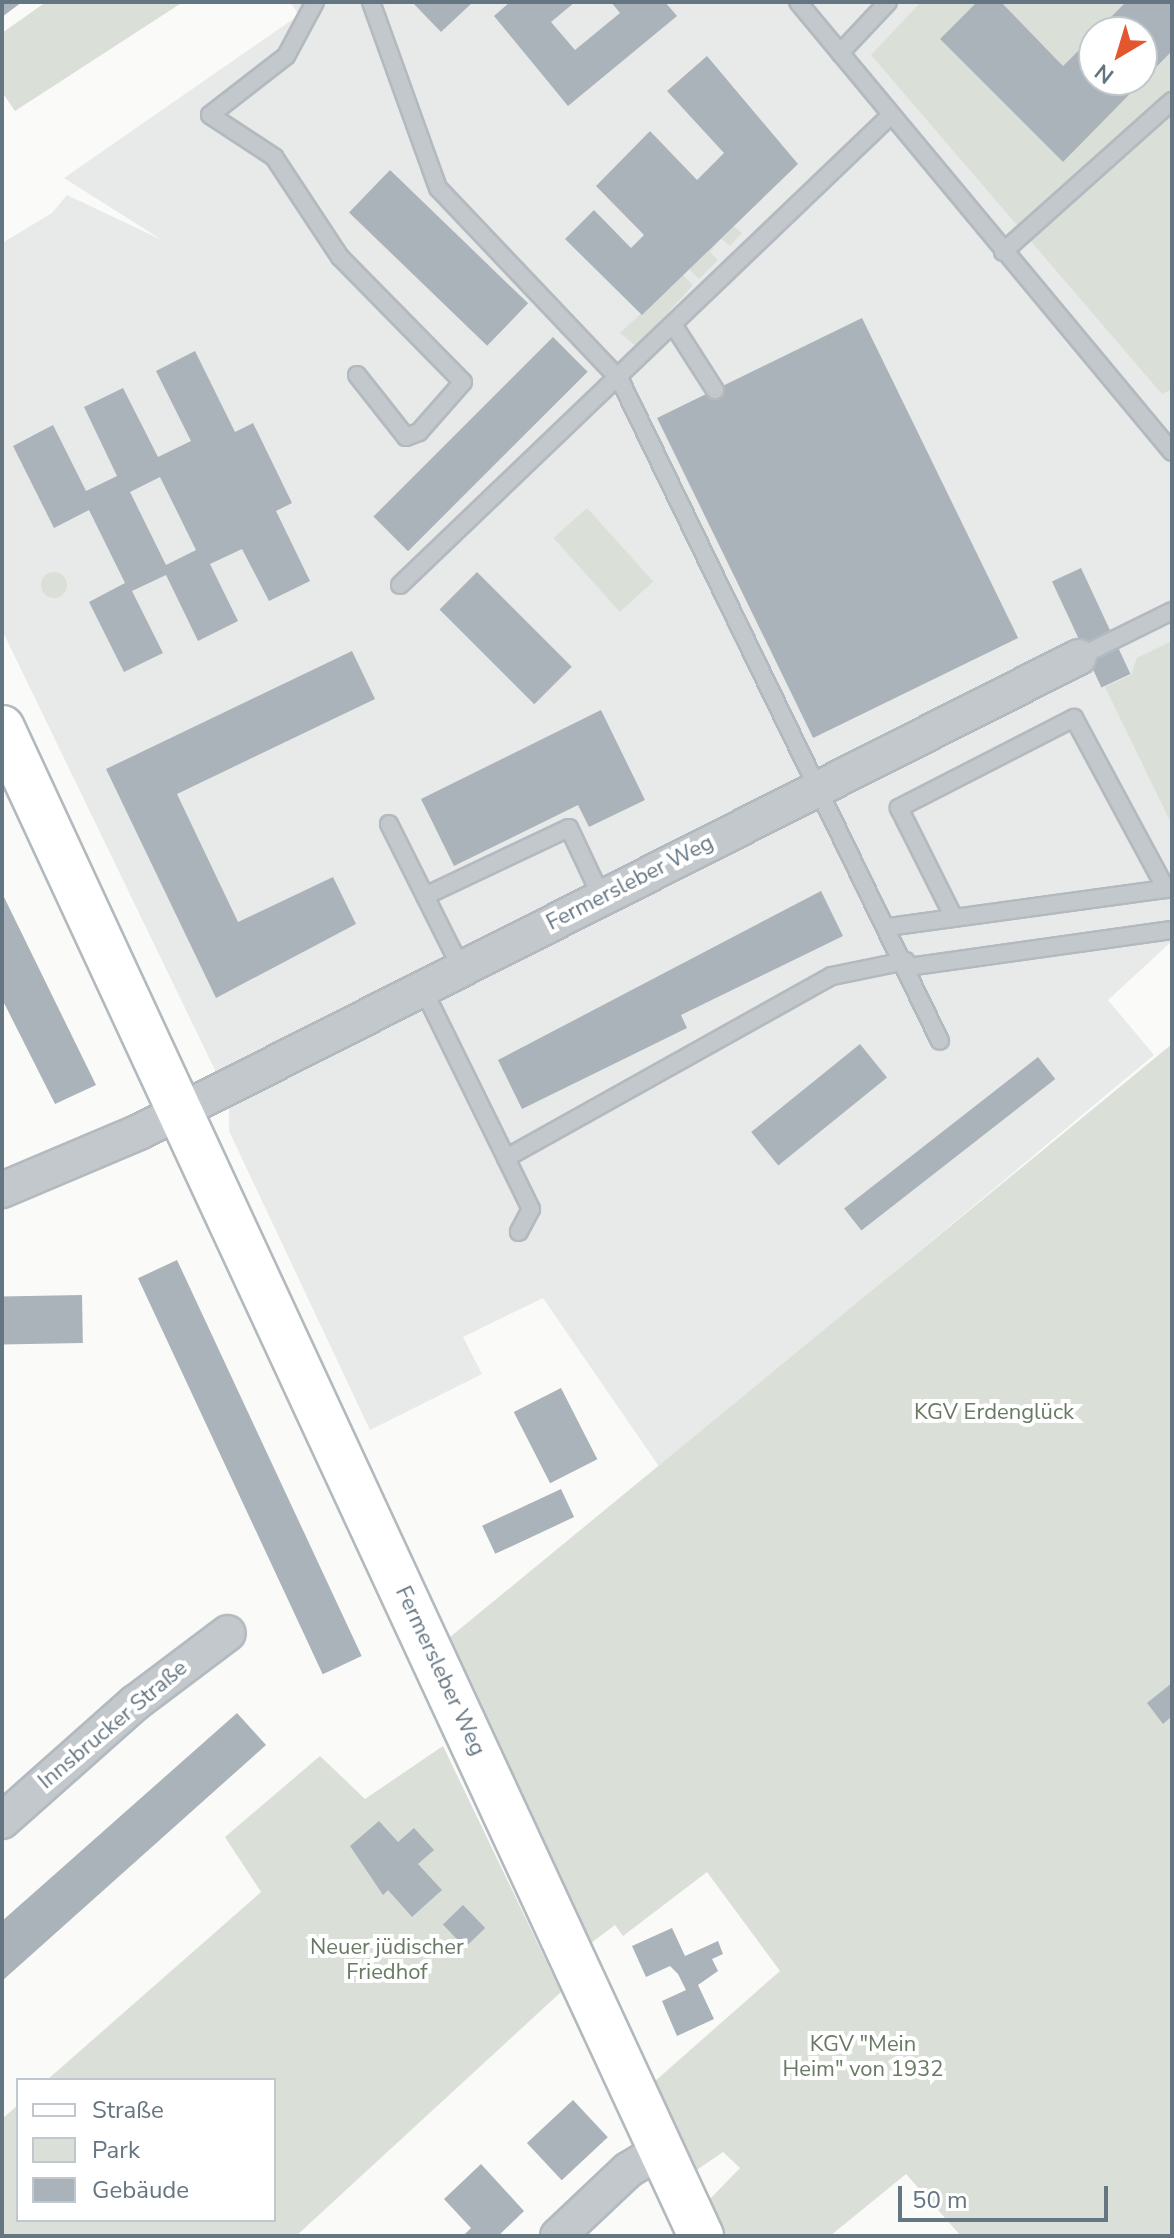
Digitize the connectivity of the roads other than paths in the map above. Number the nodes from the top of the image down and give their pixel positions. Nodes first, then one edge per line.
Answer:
1 (315, 2) edge
2 (371, 2) edge
3 (798, 2) edge
4 (888, 2) edge
5 (840, 53) junction
6 (1172, 101) edge
7 (891, 115) junction
8 (1003, 252) junction
9 (674, 326) junction
10 (357, 375) dead end
11 (620, 380) junction
12 (715, 390) dead end
13 (1172, 452) edge
14 (400, 585) dead end
15 (1172, 611) edge
16 (1079, 657) joint
17 (2, 728) edge
18 (816, 790) junction
19 (389, 824) dead end
20 (425, 896) junction
21 (602, 898) junction
22 (953, 916) junction
23 (888, 927) junction
24 (1172, 930) edge
25 (906, 964) junction
26 (461, 968) junction
27 (422, 987) junction
28 (940, 1041) dead end
29 (180, 1105) junction
30 (506, 1158) junction
31 (2, 1190) edge
32 (519, 1232) dead end
33 (228, 1633) dead end
34 (2, 1821) edge
35 (660, 2151) junction
36 (558, 2236) edge
37 (701, 2236) edge

1 - 10 lane
2 - 11 lane
3 - 5 lane
4 - 5 lane
5 - 7 lane
6 - 8 lane
7 - 8 lane
7 - 9 lane
8 - 13 lane
9 - 11 lane
9 - 12 lane
11 - 14 lane
11 - 18 lane
15 - 16 lane
16 - 18 street, Fermersleber Weg
17 - 29 street, Fermersleber Weg
18 - 21 street, Fermersleber Weg
18 - 23 lane
19 - 20 lane
20 - 21 lane
20 - 26 lane
21 - 26 street, Fermersleber Weg
22 - 22 lane
22 - 23 lane
23 - 25 lane
24 - 25 lane
25 - 28 lane
25 - 30 lane
26 - 27 street, Fermersleber Weg
27 - 29 street, Fermersleber Weg
27 - 30 lane
29 - 31 street
29 - 35 street, Fermersleber Weg
30 - 32 lane
33 - 34 street, Innsbrucker Straße
35 - 36 street
35 - 37 street, Fermersleber Weg

